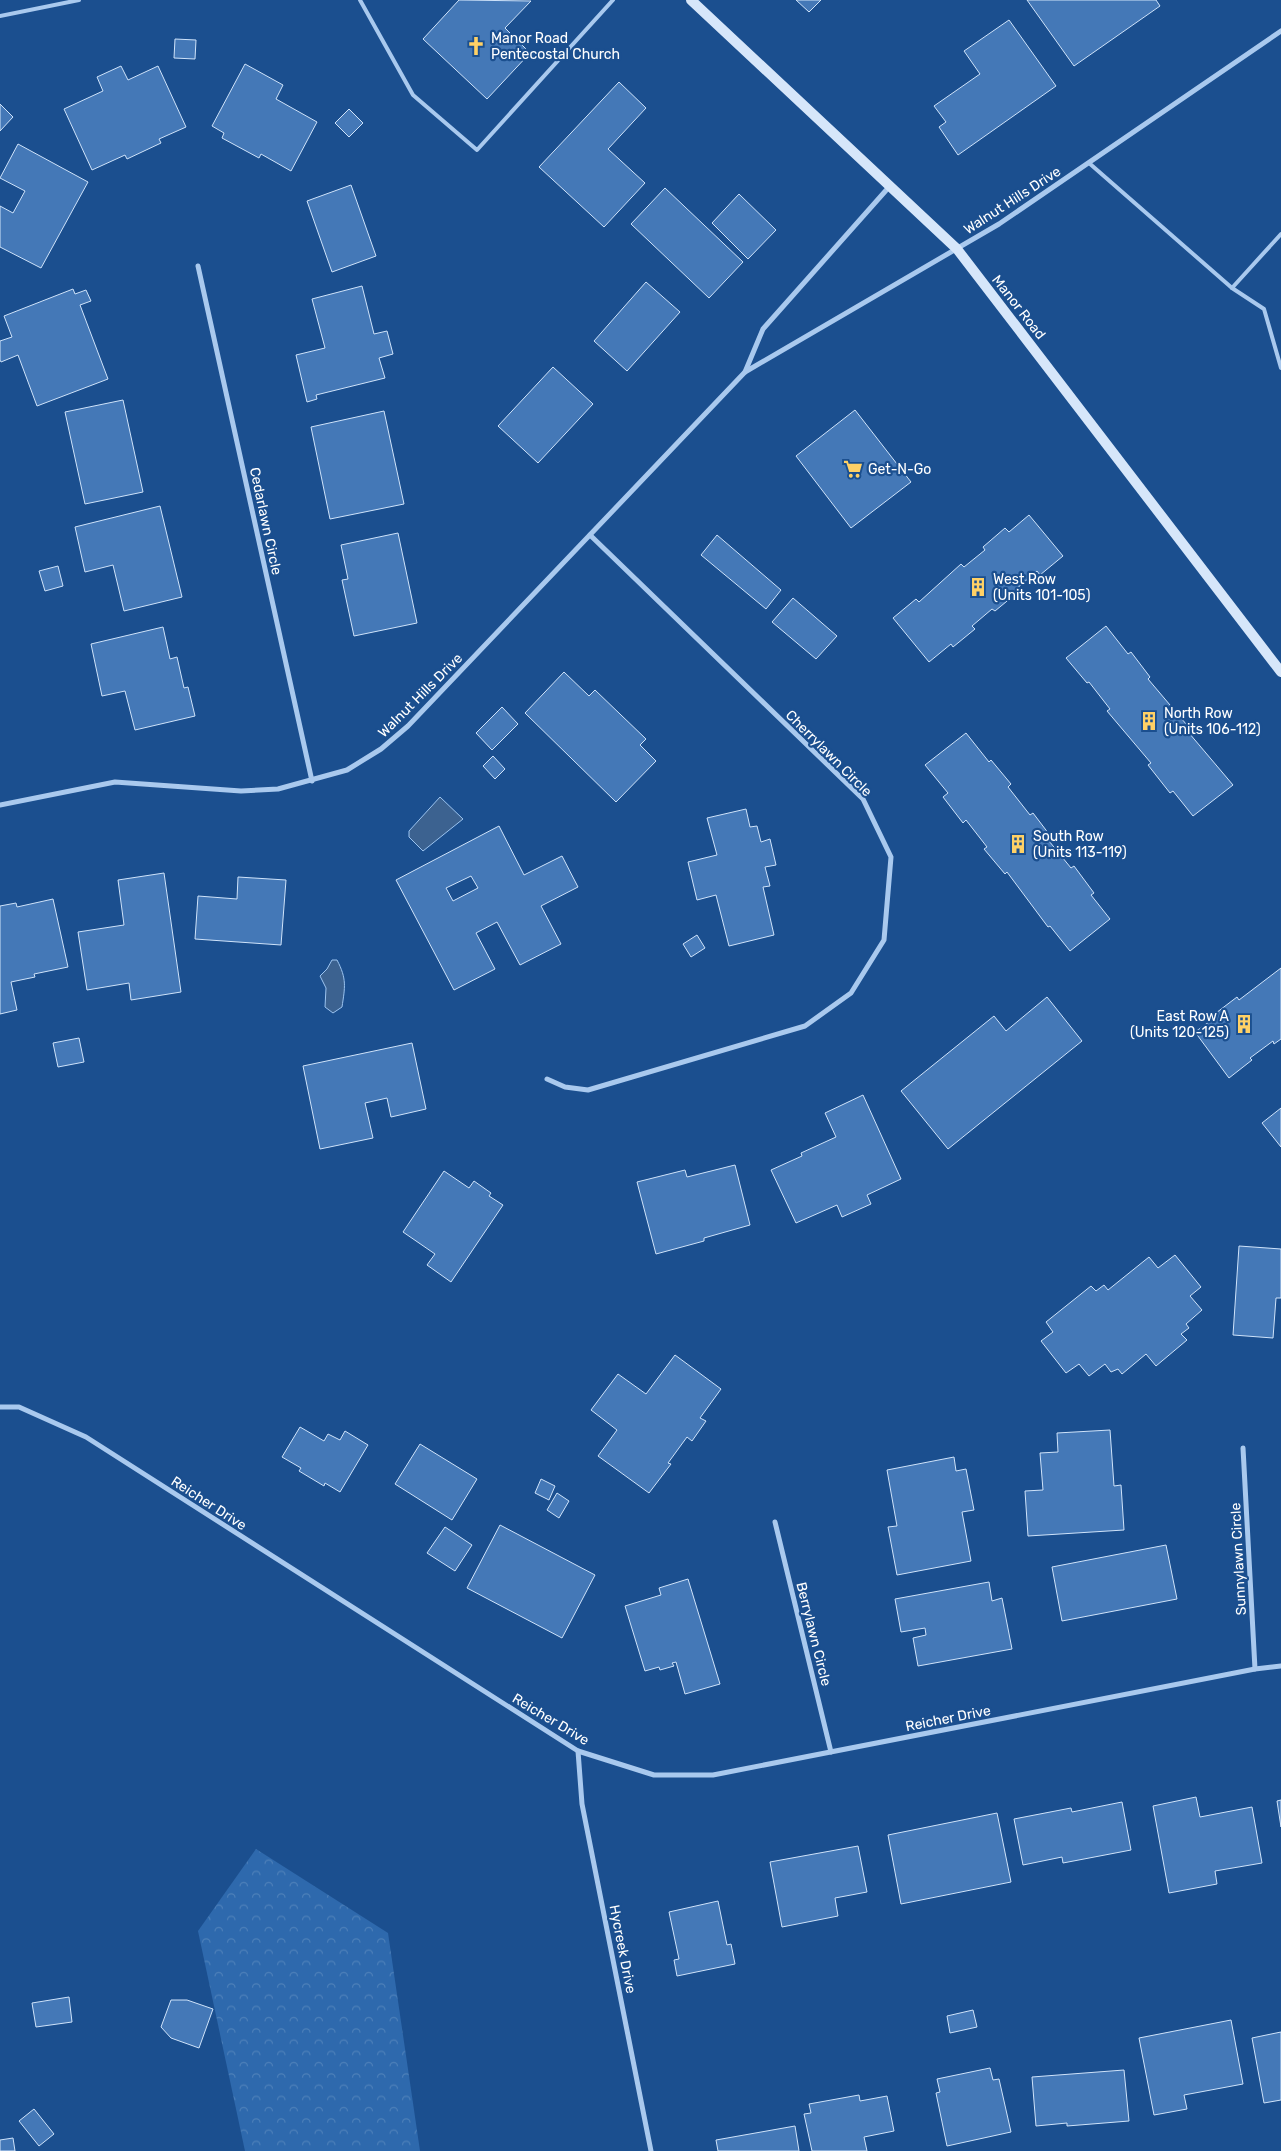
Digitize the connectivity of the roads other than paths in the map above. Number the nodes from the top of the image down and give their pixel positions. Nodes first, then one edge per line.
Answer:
1 (78, 0) edge
2 (360, 0) edge
3 (613, 0) edge
4 (691, 0) edge
5 (0, 16) edge
6 (1281, 31) edge
7 (1089, 164) junction
8 (889, 187) junction
9 (1281, 234) edge
10 (957, 249) junction
11 (198, 266) dead end
12 (1232, 288) junction
13 (1281, 368) edge
14 (745, 372) junction
15 (590, 535) junction
16 (1281, 672) edge
17 (312, 781) junction
18 (0, 804) edge
19 (547, 1079) dead end
20 (0, 1407) edge
21 (1243, 1448) dead end
22 (775, 1522) dead end
23 (1281, 1666) edge
24 (1256, 1669) junction
25 (578, 1751) junction
26 (831, 1752) junction
27 (651, 2151) edge

1 - 5 lane
2 - 3 lane
4 - 8 main road, Manor Road
6 - 7 street, Walnut Hills Drive
7 - 10 street, Walnut Hills Drive
7 - 12 lane
8 - 10 main road, Manor Road
8 - 14 street, Walnut Hills Drive
9 - 12 lane
10 - 14 street, Walnut Hills Drive
10 - 16 main road, Manor Road
11 - 17 street, Cedarlawn Circle
12 - 13 lane
14 - 15 street, Walnut Hills Drive
15 - 17 street, Walnut Hills Drive
15 - 19 street, Cherrylawn Circle
17 - 18 street, Walnut Hills Drive
20 - 25 street, Reicher Drive
21 - 24 street, Sunnylawn Circle
22 - 26 street, Berrylawn Circle
23 - 24 street, Reicher Drive
24 - 26 street, Reicher Drive
25 - 26 street, Reicher Drive
25 - 27 street, Hycreek Drive

